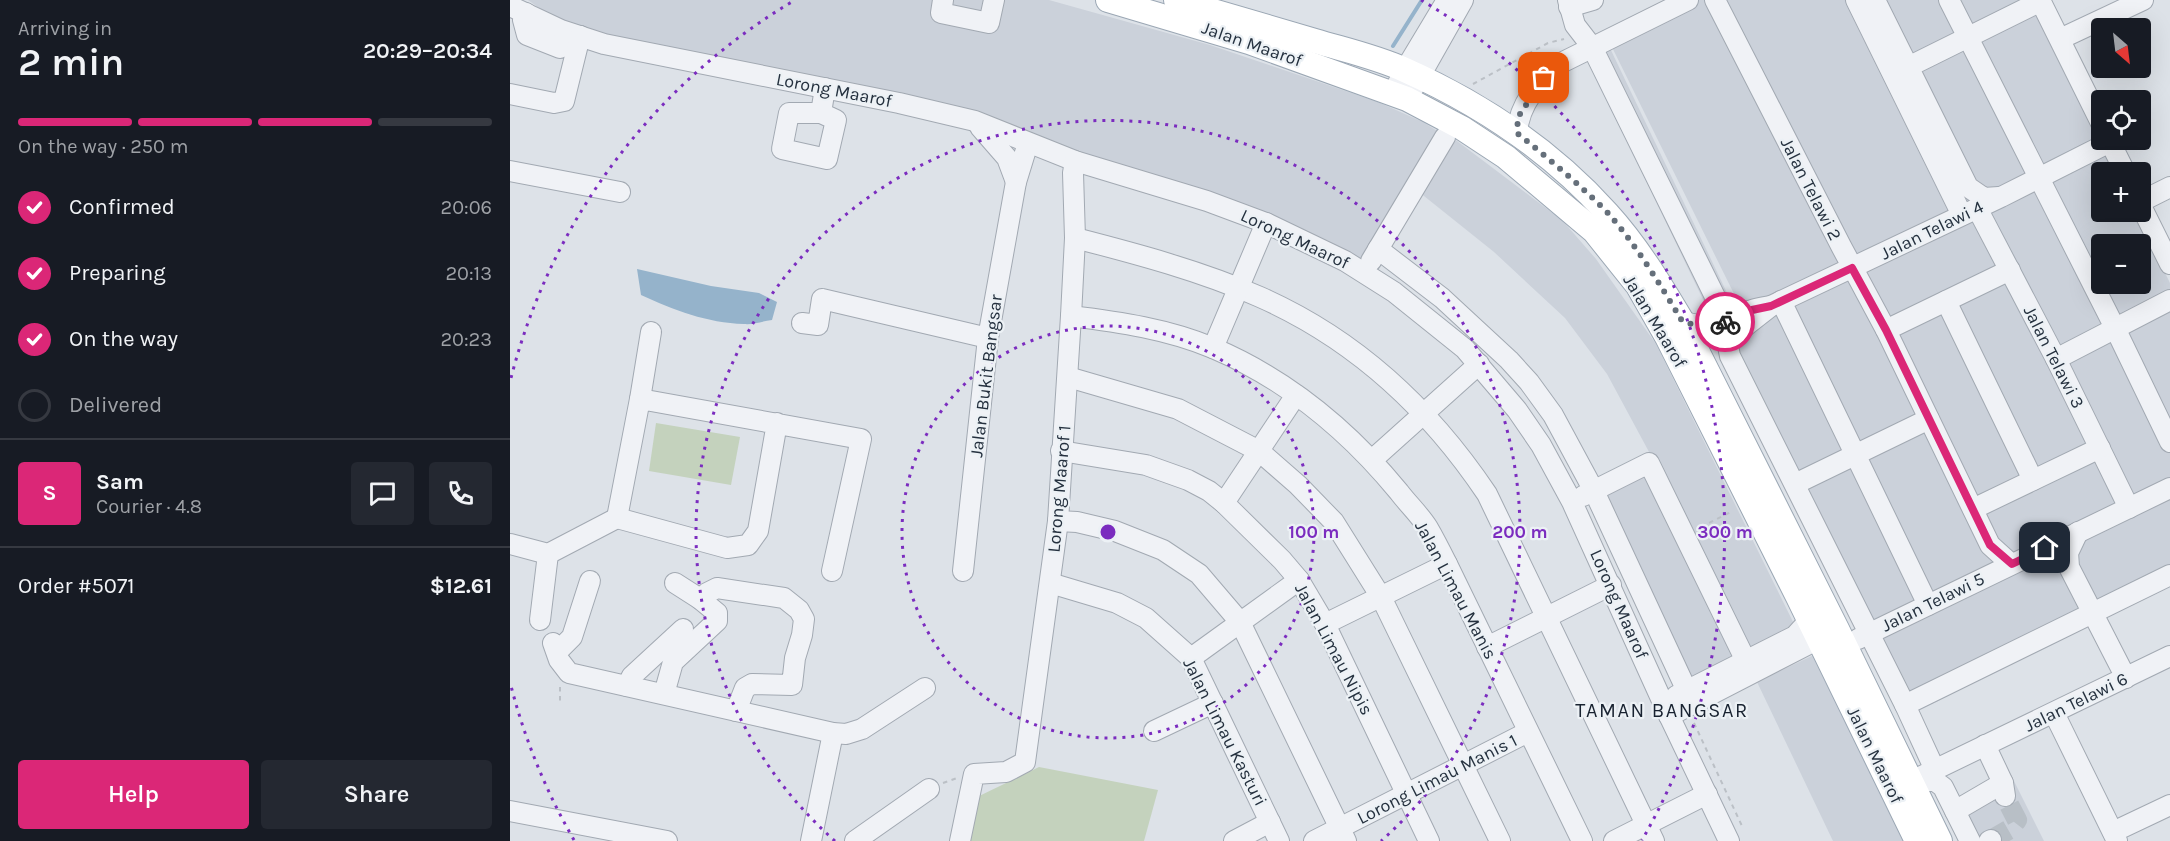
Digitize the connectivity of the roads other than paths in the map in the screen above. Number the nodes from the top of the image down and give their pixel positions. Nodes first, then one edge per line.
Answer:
1 (943, 0) edge
2 (994, 0) edge
3 (1108, 0) edge
4 (1176, 0) edge
5 (1447, 0) edge
6 (1463, 0) edge
7 (1593, 0) edge
8 (1688, 0) edge
9 (1715, 0) edge
10 (1856, 0) edge
11 (1875, 0) edge
12 (1949, 0) edge
13 (2143, 0) edge
14 (2041, 1) edge
15 (1569, 3) edge
16 (520, 10) edge
17 (510, 36) edge
18 (580, 36) junction
19 (1969, 37) junction
20 (2060, 39) junction
21 (1587, 40) junction
22 (1908, 67) junction
23 (1411, 73) junction
24 (825, 88) junction
25 (510, 94) edge
26 (1400, 96) junction
27 (2091, 102) edge
28 (821, 113) dead end
29 (975, 121) junction
30 (1517, 133) junction
31 (1445, 137) dead end
32 (1028, 143) junction
33 (2091, 145) edge
34 (1075, 161) junction
35 (510, 171) edge
36 (2039, 177) junction
37 (1016, 182) junction
38 (2170, 187) edge
39 (620, 192) dead end
40 (2001, 196) junction
41 (2151, 197) edge
42 (1969, 212) junction
43 (2149, 222) edge
44 (1266, 223) junction
45 (1074, 238) junction
46 (1378, 249) junction
47 (2170, 264) edge
48 (1852, 268) junction
49 (2010, 270) junction
50 (1363, 272) junction
51 (1240, 288) junction
52 (2170, 300) edge
53 (1946, 301) junction
54 (1776, 304) junction
55 (1071, 316) junction
56 (1682, 321) junction
57 (1727, 321) junction
58 (802, 323) dead end
59 (2115, 328) junction
60 (1886, 330) junction
61 (651, 332) dead end
62 (988, 338) junction
63 (1213, 348) junction
64 (1730, 356) junction
65 (1507, 358) junction
66 (2056, 359) junction
67 (1484, 369) junction
68 (1710, 375) junction
69 (1068, 377) junction
70 (1296, 395) junction
71 (640, 399) junction
72 (1425, 413) junction
73 (1929, 419) junction
74 (777, 423) junction
75 (2170, 442) edge
76 (2100, 448) junction
77 (1061, 451) junction
78 (1259, 451) junction
79 (1856, 455) junction
80 (1372, 460) junction
81 (2033, 480) junction
82 (1795, 484) junction
83 (2170, 488) edge
84 (1594, 491) junction
85 (1572, 502) junction
86 (1224, 503) junction
87 (1973, 508) junction
88 (2129, 508) junction
89 (617, 519) junction
90 (1058, 521) junction
91 (2078, 532) junction
92 (510, 544) edge
93 (548, 554) junction
94 (1447, 564) junction
95 (2012, 564) junction
96 (832, 571) dead end
97 (963, 571) dead end
98 (2170, 574) edge
99 (1299, 580) junction
100 (590, 581) dead end
101 (675, 583) dead end
102 (1050, 583) junction
103 (1611, 585) junction
104 (1381, 597) junction
105 (700, 599) junction
106 (1928, 605) junction
107 (2092, 612) junction
108 (1546, 617) junction
109 (540, 620) dead end
110 (1240, 622) junction
111 (1325, 624) junction
112 (683, 629) dead end
113 (1869, 633) junction
114 (1827, 637) junction
115 (1487, 647) junction
116 (2170, 656) edge
117 (1191, 658) junction
118 (1746, 661) junction
119 (2126, 678) junction
120 (627, 686) junction
121 (926, 688) dead end
122 (664, 694) junction
123 (1690, 697) junction
124 (1213, 703) junction
125 (1905, 705) junction
126 (1666, 710) junction
127 (736, 711) junction
128 (2054, 712) junction
129 (1154, 731) dead end
130 (1528, 732) junction
131 (833, 733) junction
132 (1984, 746) junction
133 (1464, 765) junction
134 (1939, 778) junction
135 (1902, 786) junction
136 (929, 789) road end
137 (1407, 794) junction
138 (1707, 794) junction
139 (2170, 805) edge
140 (510, 811) edge
141 (1955, 811) junction
142 (1270, 822) junction
143 (1650, 833) edge
144 (1343, 834) edge
145 (2115, 836) edge
146 (667, 841) edge
147 (811, 841) edge
148 (855, 841) edge
149 (960, 841) edge
150 (1234, 841) edge
151 (1279, 841) edge
152 (1314, 841) edge
153 (1429, 841) edge
154 (1500, 841) edge
155 (1582, 841) edge
156 (1614, 841) edge
157 (1729, 841) edge
158 (1917, 841) edge
159 (1940, 841) edge
160 (1970, 841) edge

1 - 2 street
3 - 26 main road, Jalan Maarof
4 - 23 main road, Jalan Maarof
5 - 23 street
6 - 23 street
7 - 15 street
8 - 21 street
9 - 48 street, Jalan Telawi 2
10 - 42 street, Jalan Telawi 3
11 - 22 street
12 - 19 street
13 - 20 street
14 - 19 street
14 - 20 street
15 - 21 street
16 - 17 street
16 - 18 street, Lorong Maarof
16 - 18 street
18 - 24 street, Lorong Maarof
18 - 25 street
19 - 22 street
19 - 36 street
20 - 27 street
21 - 30 street
21 - 57 street
22 - 40 street
23 - 26 street
23 - 30 main road, Jalan Maarof
24 - 28 street
24 - 29 street, Lorong Maarof
26 - 114 main road, Jalan Maarof
29 - 32 street, Lorong Maarof
29 - 37 street
30 - 56 main road, Jalan Maarof
31 - 46 street
32 - 34 street, Lorong Maarof
32 - 37 street, Jalan Bukit Bangsar
33 - 36 street, Jalan Telawi 4
34 - 44 street, Lorong Maarof
34 - 45 street, Lorong Maarof 1
35 - 39 street
36 - 40 street, Jalan Telawi 4
36 - 59 street
37 - 62 street, Jalan Bukit Bangsar
38 - 41 street
40 - 42 street, Jalan Telawi 4
42 - 48 street, Jalan Telawi 4
42 - 49 street, Jalan Telawi 3
43 - 47 street
44 - 50 street, Lorong Maarof
44 - 51 street
45 - 51 street
45 - 55 street, Lorong Maarof 1
46 - 50 street
46 - 65 street
48 - 54 street, Jalan Telawi 4
48 - 60 street, Jalan Telawi 2
49 - 53 street
49 - 66 street, Jalan Telawi 3
50 - 67 street, Lorong Maarof
51 - 63 street
51 - 72 street
52 - 59 street
53 - 60 street
53 - 81 street
54 - 57 street, Jalan Telawi 4
54 - 64 street
54 - 79 street
55 - 63 street, Jalan Limau Manis
55 - 69 street, Lorong Maarof 1
56 - 57 street, Jalan Telawi 4
56 - 68 main road, Jalan Maarof
58 - 62 street
59 - 66 street
59 - 75 street
60 - 73 street, Jalan Telawi 2
61 - 71 street
62 - 97 street, Jalan Bukit Bangsar
63 - 70 street, Jalan Limau Manis
64 - 68 street
64 - 82 street
65 - 67 street
65 - 84 street
66 - 76 street, Jalan Telawi 3
67 - 72 street
67 - 85 street, Lorong Maarof
68 - 114 main road, Jalan Maarof
69 - 77 street, Lorong Maarof 1
69 - 78 street
70 - 78 street
70 - 80 street, Jalan Limau Manis
71 - 74 street
71 - 89 street
72 - 80 street
72 - 108 street
73 - 79 street
73 - 87 street, Jalan Telawi 2
74 - 89 street
74 - 96 street
76 - 81 street
76 - 88 street, Jalan Telawi 3
77 - 86 street, Jalan Limau Nipis
77 - 90 street, Lorong Maarof 1
78 - 86 street
78 - 104 street
79 - 82 street
79 - 106 street
80 - 94 street, Jalan Limau Manis
81 - 87 street
82 - 113 street
83 - 88 street, Jalan Telawi 5
84 - 85 street
84 - 118 street
84 - 123 street
85 - 103 street, Lorong Maarof
86 - 99 street, Jalan Limau Nipis
87 - 95 street, Jalan Telawi 2
88 - 91 street, Jalan Telawi 5
89 - 93 street
90 - 102 street, Lorong Maarof 1
90 - 110 street
91 - 95 street, Jalan Telawi 5
91 - 107 street
92 - 93 street
93 - 109 street
94 - 104 street
94 - 115 street, Jalan Limau Manis
95 - 106 street, Jalan Telawi 5
98 - 107 street
99 - 110 street
99 - 111 street, Jalan Limau Nipis
100 - 120 street
101 - 105 street
102 - 117 street, Jalan Limau Kasturi
102 - 149 street, Lorong Maarof 1
103 - 108 street
103 - 126 street, Lorong Maarof
104 - 111 street
104 - 133 street
105 - 122 street
105 - 127 street
106 - 113 street, Jalan Telawi 5
107 - 119 street
107 - 125 street
108 - 115 street
108 - 143 street
110 - 117 street
110 - 144 street
111 - 137 street, Jalan Limau Nipis
112 - 120 street
113 - 114 street, Jalan Telawi 5
113 - 125 street
114 - 118 street
114 - 123 street, Jalan Telawi 5
114 - 135 main road, Jalan Maarof
115 - 130 street, Jalan Limau Manis
116 - 119 street, Jalan Telawi 6
117 - 124 street, Jalan Limau Kasturi
118 - 123 street
119 - 128 street, Jalan Telawi 6
120 - 122 street
121 - 131 street
122 - 127 street
123 - 126 street
124 - 129 street
124 - 142 street, Jalan Limau Kasturi
125 - 134 street
126 - 138 street, Lorong Maarof
127 - 131 street
128 - 132 street, Jalan Telawi 6
128 - 145 street
130 - 133 street, Lorong Limau Manis 1
130 - 155 street, Jalan Limau Manis
131 - 147 street
132 - 134 street, Jalan Telawi 6
132 - 141 street
133 - 137 street, Lorong Limau Manis 1
133 - 154 street
134 - 135 street
134 - 141 street
135 - 158 main road, Jalan Maarof
135 - 159 main road, Jalan Maarof
136 - 148 street
137 - 144 street, Lorong Limau Manis 1
137 - 153 street, Jalan Limau Nipis
138 - 143 street
138 - 157 street, Lorong Maarof
139 - 145 street
140 - 146 street
141 - 160 street
142 - 150 street, Jalan Limau Kasturi
142 - 151 street, Jalan Limau Kasturi
143 - 156 street
144 - 152 street, Lorong Limau Manis 1

